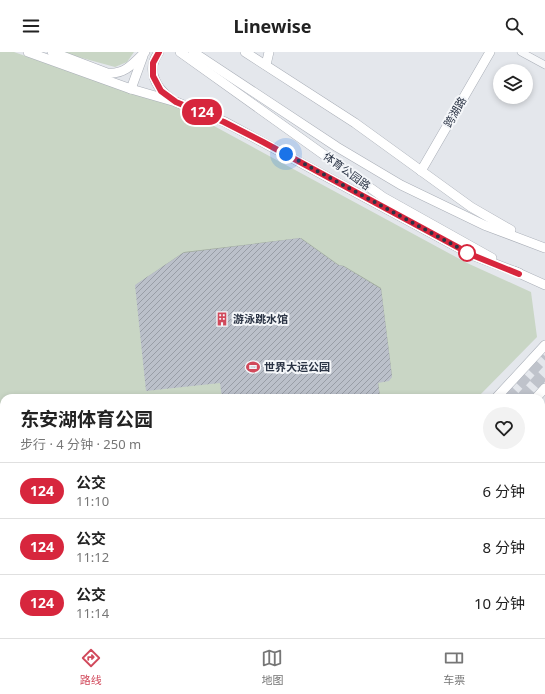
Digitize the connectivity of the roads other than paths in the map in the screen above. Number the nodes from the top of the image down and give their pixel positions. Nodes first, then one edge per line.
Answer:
1 (28, 52) edge
2 (52, 52) edge
3 (145, 52) edge
4 (159, 52) edge
5 (180, 52) edge
6 (193, 52) edge
7 (245, 52) edge
8 (269, 52) edge
9 (490, 52) edge
10 (521, 52) edge
11 (266, 65) junction
12 (545, 65) edge
13 (131, 89) junction
14 (176, 102) junction
15 (421, 171) junction
16 (544, 247) edge
17 (519, 274) junction
18 (545, 285) edge
19 (545, 345) edge
20 (545, 355) edge
21 (533, 358) junction
22 (500, 394) edge

1 - 13 street
2 - 3 street
3 - 13 street
4 - 14 street
5 - 17 street, 体育公园路
6 - 16 street, 体育公园路
7 - 11 street
8 - 11 street
9 - 15 street, 跨湖路
10 - 12 street
11 - 15 street
13 - 14 street
14 - 17 street
15 - 16 street
17 - 18 street, 体育公园路
19 - 21 street
20 - 21 street
21 - 22 street

